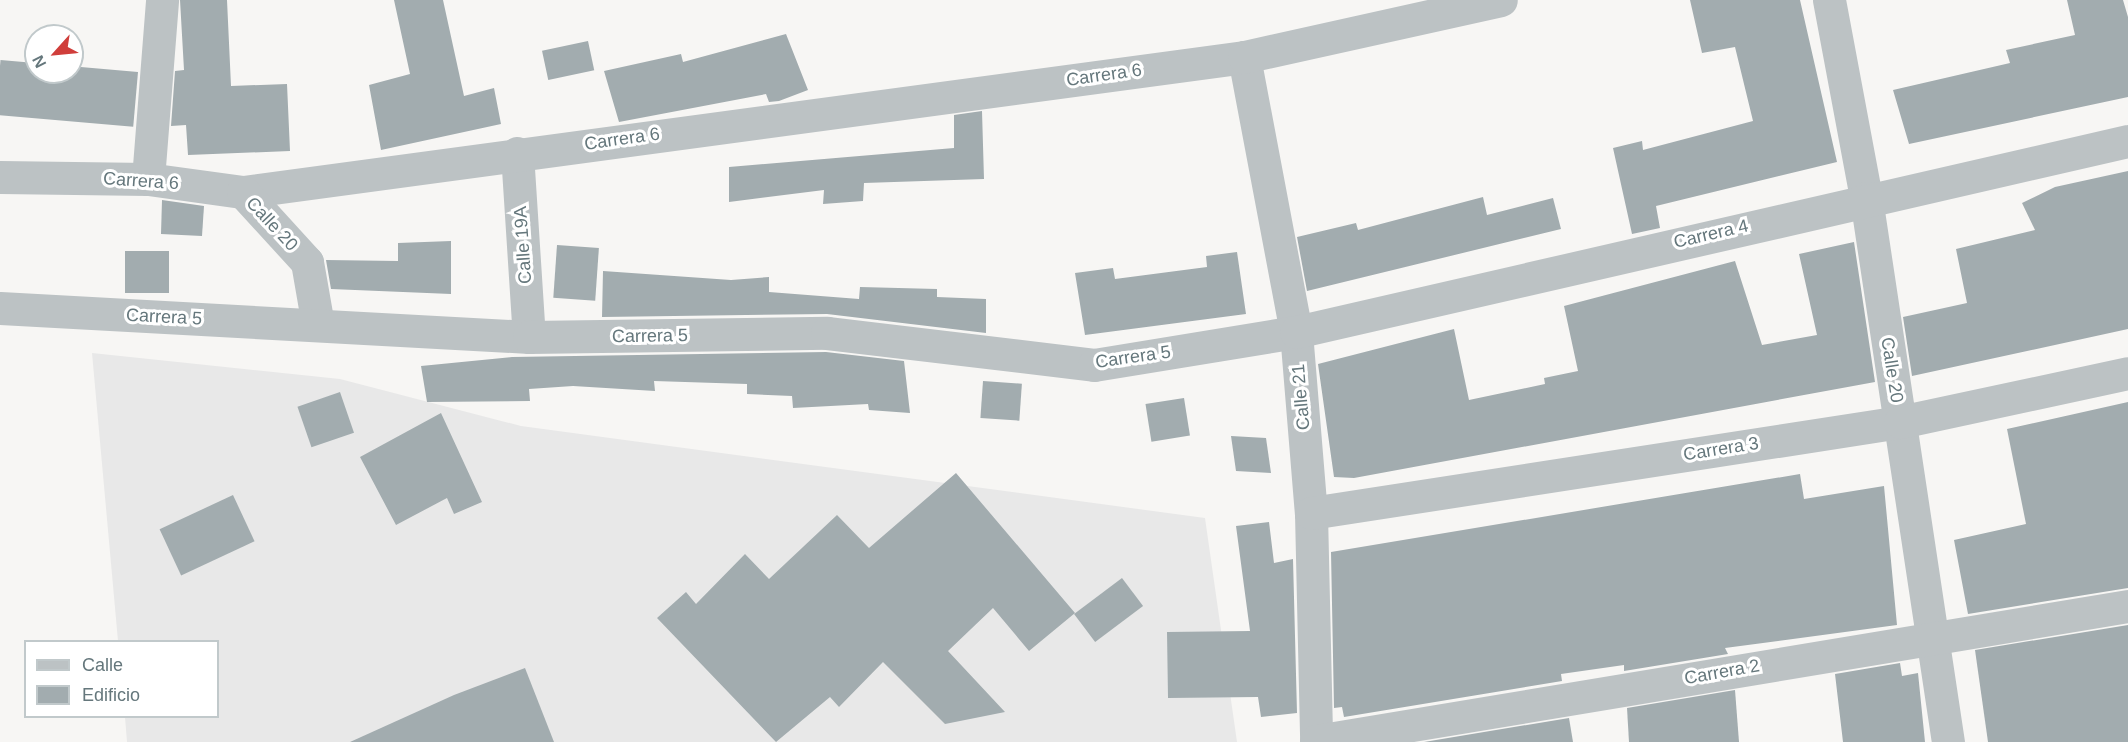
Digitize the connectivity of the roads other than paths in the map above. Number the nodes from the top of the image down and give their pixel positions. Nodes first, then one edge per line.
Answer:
1 (162, 0) edge
2 (1501, 0) edge
3 (1830, 0) edge
4 (1244, 57) junction
5 (2128, 141) edge
6 (517, 153) junction
7 (0, 177) edge
8 (148, 179) junction
9 (243, 192) junction
10 (1866, 198) junction
11 (0, 308) edge
12 (318, 325) junction
13 (1296, 332) junction
14 (529, 337) junction
15 (2128, 373) edge
16 (1900, 422) junction
17 (1311, 513) junction
18 (2128, 606) edge
19 (1929, 636) junction
20 (1316, 741) edge
21 (1948, 742) edge

1 - 8 street
2 - 4 street
3 - 10 street, Calle 20
4 - 6 street, Carrera 6
4 - 13 street, Calle 21
5 - 10 street, Carrera 4
6 - 9 street, Carrera 6
6 - 14 street, Calle 19A
7 - 8 street, Carrera 6
8 - 9 street, Carrera 6
9 - 12 street, Calle 20
10 - 13 street, Carrera 4
10 - 16 street, Calle 20
11 - 12 street, Carrera 5
12 - 14 street, Carrera 5
13 - 14 street, Carrera 5
13 - 17 street, Calle 21
15 - 16 street, Carrera 3
16 - 17 street, Carrera 3
16 - 19 street, Calle 20
17 - 20 street, Calle 21
18 - 19 street, Carrera 2
19 - 20 street, Carrera 2
19 - 21 street, Calle 20

